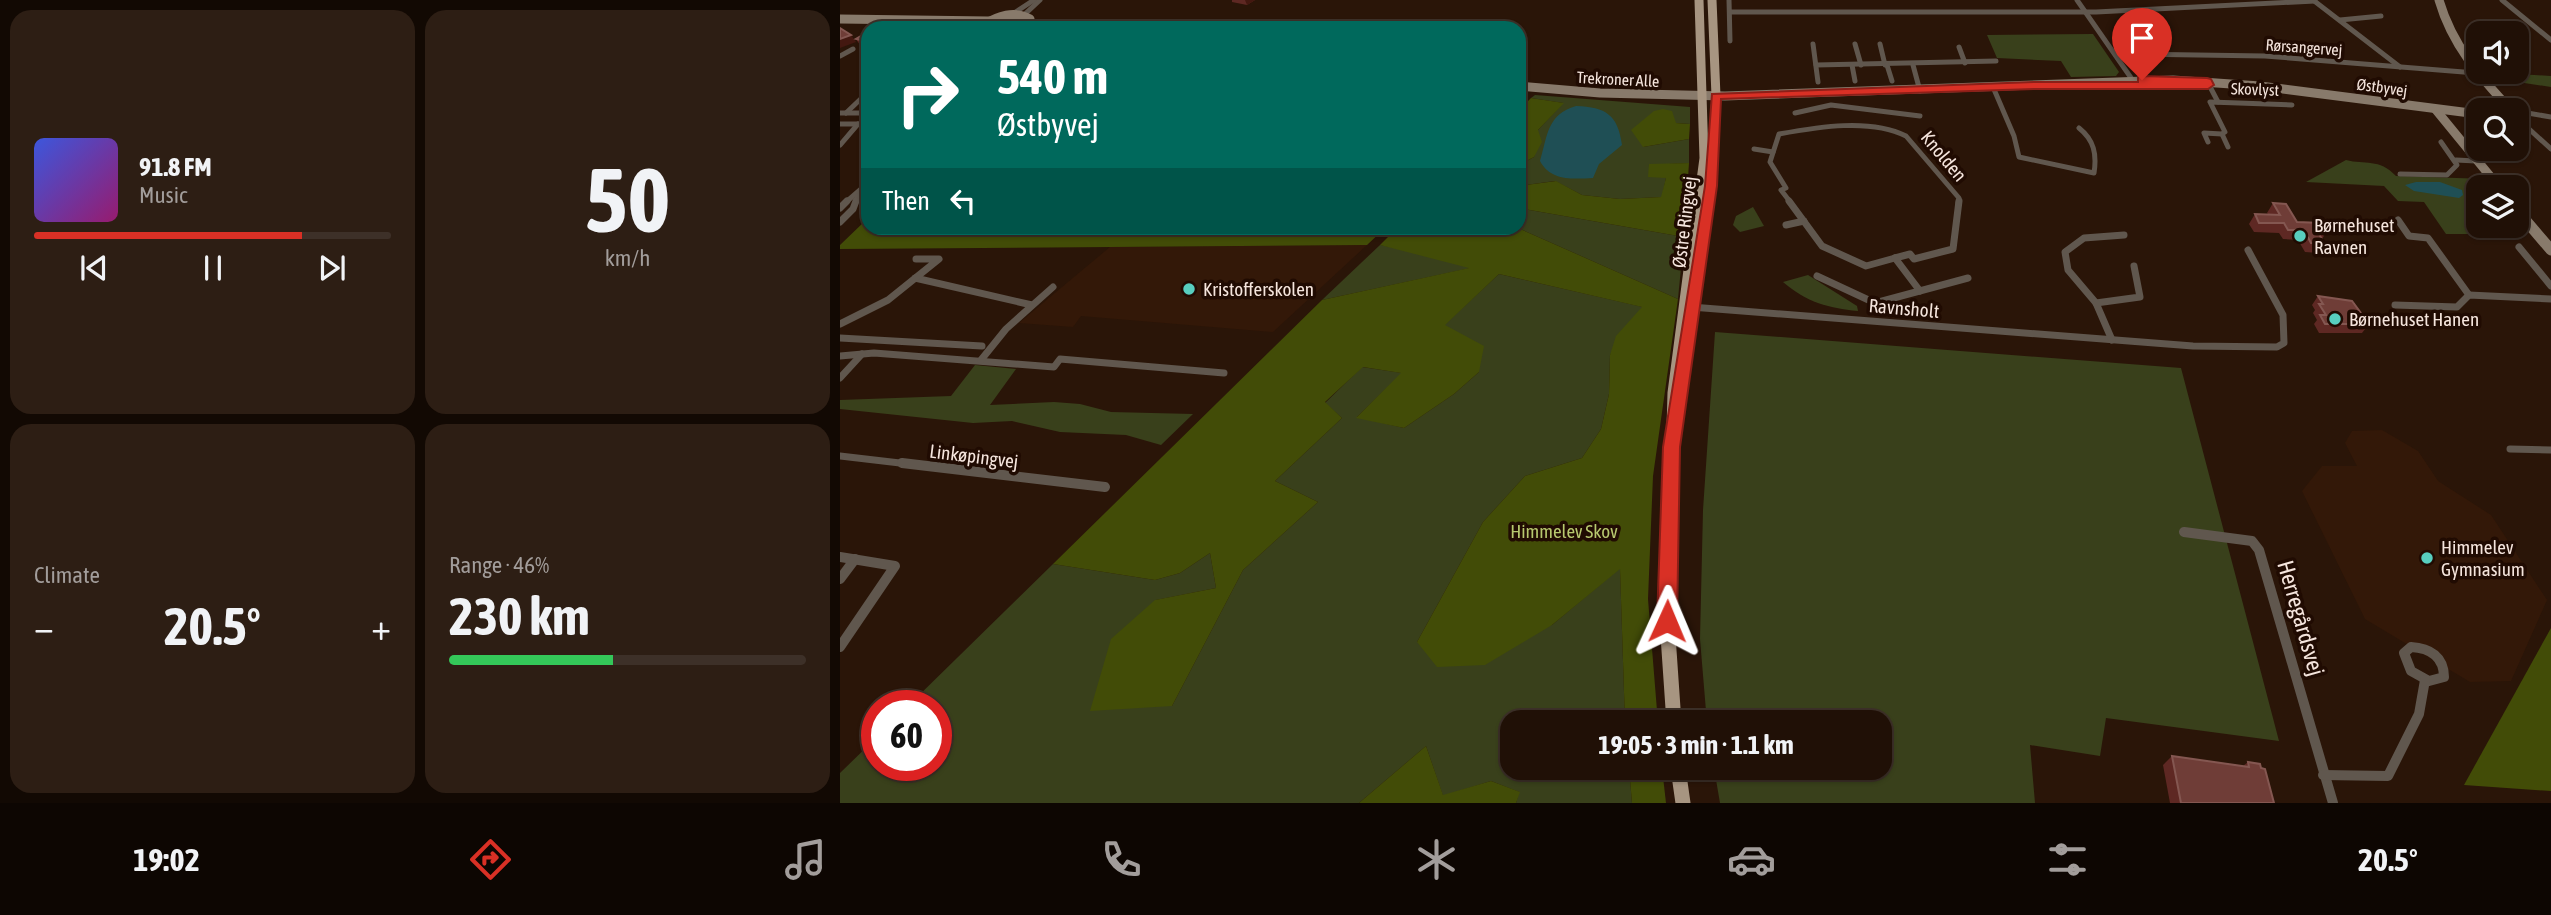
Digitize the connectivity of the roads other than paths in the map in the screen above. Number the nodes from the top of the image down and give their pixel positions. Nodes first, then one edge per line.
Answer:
1 (1034, 0) edge
2 (1040, 0) edge
3 (1699, 0) edge
4 (1712, 0) edge
5 (1729, 0) edge
6 (2077, 0) edge
7 (2439, 0) edge
8 (2502, 0) edge
9 (2314, 1) edge
10 (2084, 11) junction
11 (1730, 12) junction
12 (1012, 15) junction
13 (2381, 16) dead end
14 (840, 19) edge
15 (2340, 20) junction
16 (917, 21) joint
17 (989, 21) joint
18 (1024, 21) edge
19 (1027, 21) edge
20 (2551, 40) edge
21 (1730, 41) dead end
22 (1813, 44) dead end
23 (1855, 44) dead end
24 (1880, 44) dead end
25 (1959, 47) dead end
26 (853, 49) edge
27 (2130, 54) dead end
28 (840, 56) edge
29 (2466, 57) edge
30 (1996, 61) dead end
31 (1965, 63) junction
32 (1816, 65) junction
33 (1852, 65) junction
34 (1861, 65) junction
35 (1886, 65) junction
36 (1913, 65) junction
37 (2400, 67) junction
38 (2466, 72) edge
39 (1855, 81) dead end
40 (1892, 81) dead end
41 (1818, 82) dead end
42 (2134, 83) junction
43 (2207, 83) junction
44 (2486, 84) edge
45 (1526, 87) edge
46 (1993, 87) junction
47 (1920, 91) junction
48 (1828, 94) junction
49 (1701, 96) junction
50 (1716, 96) junction
51 (861, 98) edge
52 (2500, 98) edge
53 (2218, 102) junction
54 (1831, 105) junction
55 (2292, 105) dead end
56 (2436, 110) junction
57 (1879, 111) junction
58 (843, 113) edge
59 (861, 113) edge
60 (1795, 113) dead end
61 (2466, 113) edge
62 (2529, 113) edge
63 (1920, 116) dead end
64 (2551, 117) edge
65 (840, 124) edge
66 (858, 124) joint
67 (2079, 128) dead end
68 (1874, 129) junction
69 (2529, 129) edge
70 (2222, 134) junction
71 (2208, 142) dead end
72 (2441, 142) dead end
73 (840, 145) edge
74 (2228, 147) dead end
75 (2466, 148) edge
76 (1754, 149) dead end
77 (2551, 149) edge
78 (1773, 152) junction
79 (2456, 160) junction
80 (2466, 160) edge
81 (2476, 161) edge
82 (2400, 174) dead end
83 (2488, 175) edge
84 (859, 193) joint
85 (840, 208) edge
86 (1804, 220) junction
87 (2398, 220) dead end
88 (840, 222) edge
89 (2529, 224) edge
90 (1786, 225) dead end
91 (2124, 235) dead end
92 (2519, 247) dead end
93 (2248, 250) dead end
94 (2551, 250) edge
95 (1895, 258) junction
96 (916, 259) dead end
97 (2134, 266) dead end
98 (1817, 276) dead end
99 (915, 278) junction
100 (1968, 278) dead end
101 (2551, 286) edge
102 (1053, 287) dead end
103 (1920, 291) junction
104 (2469, 295) junction
105 (2551, 299) edge
106 (1875, 303) junction
107 (2096, 303) junction
108 (1032, 305) junction
109 (2395, 306) dead end
110 (1689, 307) junction
111 (1874, 320) junction
112 (840, 324) edge
113 (840, 338) edge
114 (2112, 340) junction
115 (982, 346) dead end
116 (862, 354) junction
117 (840, 356) edge
118 (981, 360) junction
119 (1224, 373) dead end
120 (840, 378) edge
121 (2510, 449) dead end
122 (2551, 450) edge
123 (840, 456) edge
124 (1105, 487) dead end
125 (2184, 532) dead end
126 (840, 557) edge
127 (855, 559) junction
128 (840, 579) edge
129 (840, 647) edge
130 (2425, 680) dead end
131 (1673, 710) edge
132 (2323, 775) junction
133 (1680, 780) edge
134 (1684, 803) edge
135 (2333, 803) edge

1 - 12 street
2 - 19 street
3 - 49 main road, Østre Ringvej
4 - 50 main road, Østre Ringvej
5 - 11 street
6 - 10 street
7 - 29 street
8 - 20 street
9 - 10 street
9 - 15 street
10 - 11 street
10 - 42 street
11 - 21 street
12 - 17 street
12 - 18 street
13 - 15 street
14 - 16 street
15 - 37 street
16 - 17 street
22 - 32 street
23 - 34 street
24 - 35 street
25 - 31 street
26 - 28 street
27 - 37 street, Rørsangervej
30 - 31 street
31 - 36 street
32 - 33 street
32 - 41 street
33 - 34 street
33 - 39 street
34 - 35 street
35 - 36 street
35 - 40 street
36 - 47 street
37 - 38 street, Rørsangervej
42 - 43 street, Østbyvej
42 - 46 street, Østbyvej
43 - 53 street, Skovlyst
43 - 56 street, Østbyvej
44 - 52 street
45 - 49 street, Trekroner Alle
46 - 47 street, Østbyvej
46 - 67 street
47 - 48 street, Østbyvej
48 - 50 street, Østbyvej
48 - 54 street
49 - 50 street, Trekroner Alle
49 - 110 main road, Østre Ringvej
50 - 110 main road, Østre Ringvej
51 - 58 street
53 - 55 street, Skovlyst
53 - 70 street, Skovlyst
54 - 57 street, Knolden
54 - 60 street, Knolden
56 - 61 street, Østbyvej
56 - 75 street
57 - 63 street, Knolden
57 - 68 street
58 - 59 street
62 - 64 street
65 - 66 street
66 - 73 street
68 - 78 street, Knolden
68 - 95 street, Knolden
69 - 77 street
70 - 71 street
70 - 74 street, Skovlyst
72 - 79 street
76 - 78 street
78 - 86 street, Knolden
79 - 80 street
79 - 82 street
81 - 83 street
84 - 85 street
84 - 88 street
86 - 90 street
86 - 95 street, Knolden
87 - 104 street
89 - 94 street
91 - 107 street
92 - 101 street
93 - 114 street, Ravnsholt
95 - 103 street
96 - 99 street
97 - 107 street
98 - 106 street
99 - 108 street
99 - 112 street
100 - 103 street
102 - 108 street
103 - 106 street
104 - 105 street
104 - 109 street
106 - 111 street
107 - 114 street
108 - 118 street
110 - 111 street, Ravnsholt
110 - 131 main road, Østre Ringvej
111 - 114 street, Ravnsholt
113 - 115 street
116 - 117 street
116 - 118 street
116 - 120 street
118 - 119 street
121 - 122 street
123 - 124 street, Linkøpingvej
125 - 132 street, Herregårdsvej
126 - 127 street
127 - 128 street
127 - 129 street
130 - 132 street
132 - 135 street, Herregårdsvej
133 - 134 main road

